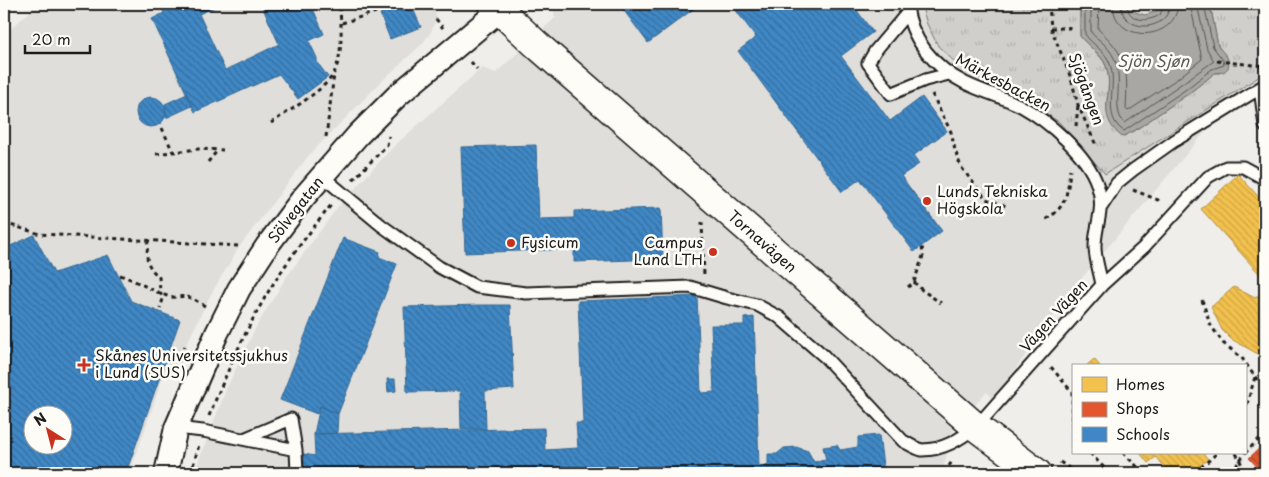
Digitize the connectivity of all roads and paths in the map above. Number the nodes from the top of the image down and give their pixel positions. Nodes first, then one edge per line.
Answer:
1 (339, 4) edge
2 (1049, 4) edge
3 (500, 6) edge
4 (907, 8) edge
5 (376, 12) dead end
6 (1069, 22) dead end
7 (342, 23) junction
8 (1051, 28) junction
9 (1265, 46) edge
10 (1265, 54) edge
11 (1217, 61) dead end
12 (1263, 66) dead end
13 (334, 73) junction
14 (949, 74) junction
15 (925, 80) junction
16 (1263, 86) edge
17 (271, 123) dead end
18 (1265, 126) edge
19 (162, 128) dead end
20 (326, 138) dead end
21 (387, 145) dead end
22 (217, 150) junction
23 (223, 150) dead end
24 (173, 152) junction
25 (156, 154) dead end
26 (1081, 158) junction
27 (208, 162) dead end
28 (322, 176) junction
29 (1265, 179) edge
30 (1116, 182) junction
31 (1097, 183) junction
32 (342, 191) junction
33 (1006, 206) dead end
34 (1102, 206) junction
35 (1172, 214) junction
36 (702, 219) dead end
37 (1046, 219) dead end
38 (4, 223) edge
39 (148, 240) junction
40 (240, 246) dead end
41 (922, 246) dead end
42 (120, 275) dead end
43 (914, 282) junction
44 (1102, 285) junction
45 (908, 287) dead end
46 (705, 291) junction
47 (160, 292) junction
48 (1202, 300) dead end
49 (941, 303) dead end
50 (205, 306) dead end
51 (160, 309) dead end
52 (1040, 354) junction
53 (1255, 377) junction
54 (1265, 385) edge
55 (1072, 392) edge
56 (1246, 408) edge
57 (976, 427) junction
58 (176, 428) junction
59 (203, 431) junction
60 (1265, 432) edge
61 (244, 439) junction
62 (296, 450) junction
63 (1246, 452) edge
64 (1091, 454) edge
65 (1124, 454) edge
66 (1216, 454) edge
67 (1236, 454) edge
68 (1244, 454) edge
69 (1239, 460) junction
70 (166, 473) edge
71 (191, 473) edge
72 (297, 473) edge
73 (1037, 473) edge
74 (1110, 473) edge
75 (1144, 473) edge
76 (1195, 473) edge
77 (1231, 473) edge
78 (1246, 473) edge

1 - 7 path
2 - 8 path, Sjögången
3 - 28 street, Sölvegatan
3 - 57 main road, Tornavägen
4 - 14 lane, Märkesbacken
4 - 15 lane
5 - 7 path
6 - 8 path
7 - 13 path
8 - 31 path, Sjögången
9 - 10 path
11 - 12 path
13 - 17 path
13 - 20 path
14 - 15 lane
14 - 26 lane, Märkesbacken
15 - 33 path
16 - 18 lane
16 - 30 lane, Vägen Vägen
19 - 24 path
21 - 32 path
22 - 23 path
22 - 24 path
22 - 27 path
24 - 25 path
26 - 31 lane, Märkesbacken
26 - 37 path
28 - 32 lane, Vägen Vägen
28 - 58 street, Sölvegatan
29 - 35 lane
30 - 34 lane, Vägen Vägen
30 - 35 path
31 - 34 lane, Vägen Vägen
32 - 46 lane, Vägen Vägen
32 - 59 path
34 - 44 lane, Vägen Vägen
35 - 44 lane
36 - 46 path
38 - 39 path
39 - 40 path
39 - 47 path
41 - 43 path
42 - 47 path
43 - 45 path
43 - 49 path
44 - 52 lane, Vägen Vägen
46 - 57 lane, Vägen Vägen
47 - 50 path
47 - 51 path
48 - 53 path
52 - 55 path
52 - 57 lane, Vägen Vägen
53 - 54 path
53 - 56 path
57 - 73 main road, Tornavägen
58 - 59 lane
58 - 70 street, Sölvegatan
59 - 61 lane
59 - 71 path
60 - 63 path
61 - 62 lane
61 - 62 lane
62 - 72 lane
64 - 74 path
65 - 75 path
66 - 76 path
67 - 69 path
68 - 69 path
69 - 77 path
69 - 78 path

